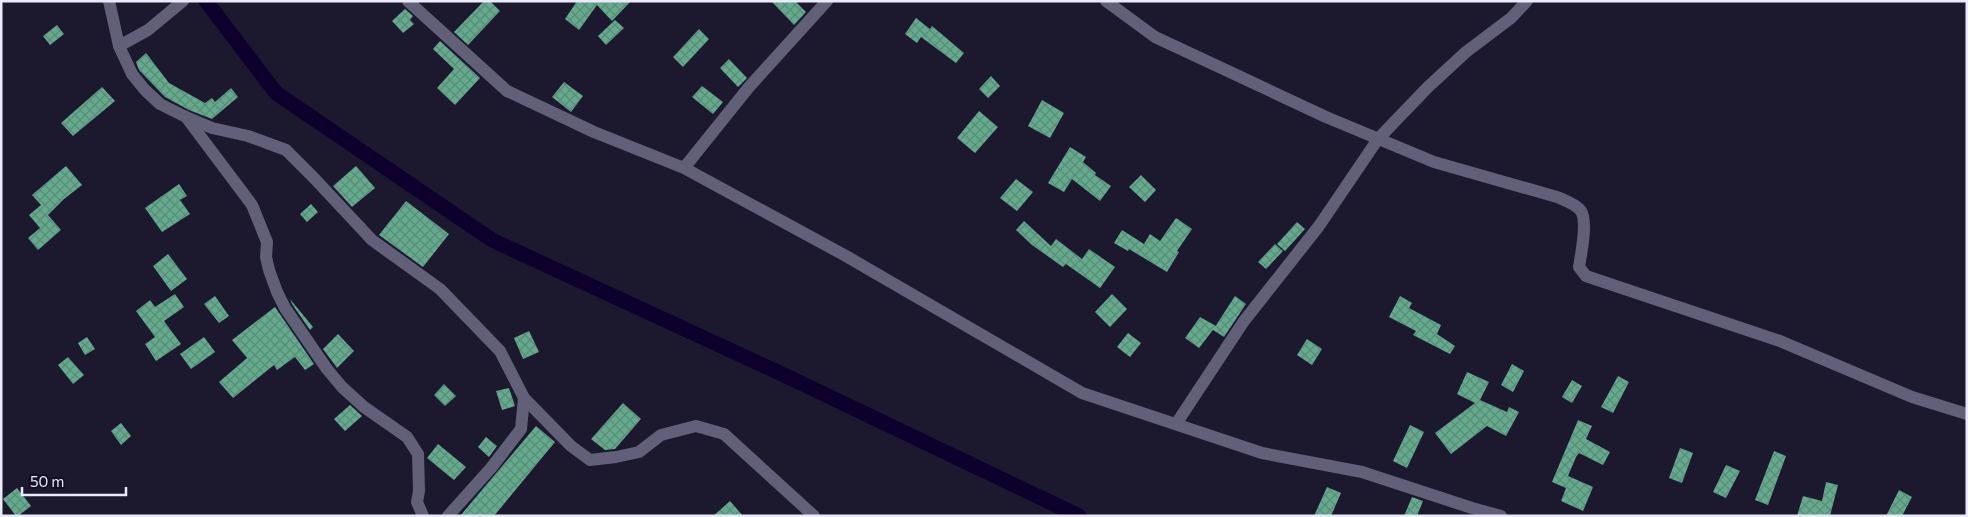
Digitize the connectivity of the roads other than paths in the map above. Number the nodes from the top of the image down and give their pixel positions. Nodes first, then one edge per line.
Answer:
1 (109, 1) edge
2 (183, 1) edge
3 (408, 1) edge
4 (827, 1) edge
5 (1106, 1) edge
6 (1527, 1) edge
7 (119, 46) junction
8 (186, 118) junction
9 (1378, 139) junction
10 (684, 168) junction
11 (524, 398) junction
12 (1967, 414) edge
13 (1176, 424) junction
14 (423, 516) edge
15 (448, 516) edge
16 (814, 516) edge
17 (1501, 516) edge

1 - 7 street
2 - 7 street
3 - 10 street
4 - 10 street
5 - 9 street
6 - 9 street
7 - 8 street
8 - 11 street
8 - 14 street
9 - 12 street
9 - 13 street
10 - 13 street
11 - 15 street
11 - 16 street
13 - 17 street

